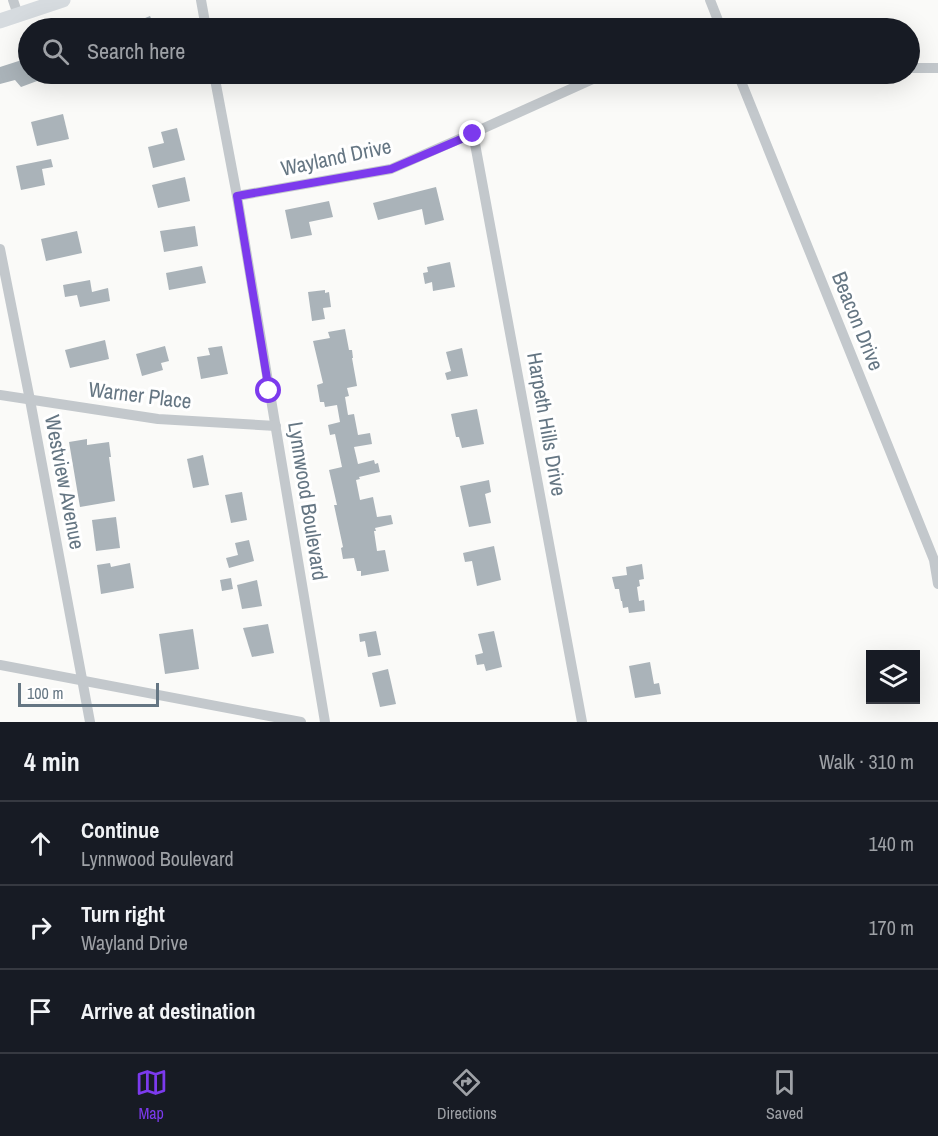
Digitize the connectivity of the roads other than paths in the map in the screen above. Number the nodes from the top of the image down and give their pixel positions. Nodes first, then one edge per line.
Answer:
1 (13, 0) edge
2 (63, 0) edge
3 (201, 0) edge
4 (710, 0) edge
5 (18, 15) junction
6 (204, 18) edge
7 (717, 18) edge
8 (0, 21) edge
9 (920, 68) edge
10 (938, 68) edge
11 (216, 84) edge
12 (582, 84) edge
13 (742, 84) edge
14 (473, 134) junction
15 (237, 196) junction
16 (0, 249) edge
17 (0, 395) edge
18 (30, 400) junction
19 (276, 426) junction
20 (938, 584) edge
21 (0, 665) edge
22 (82, 680) junction
23 (90, 722) edge
24 (301, 722) edge
25 (325, 722) edge
26 (582, 722) edge

1 - 5 street
2 - 5 main road
3 - 6 street
4 - 7 street
5 - 8 main road
9 - 10 street
11 - 15 street, Lynnwood Boulevard
12 - 14 street, Wayland Drive
13 - 20 street, Beacon Drive
14 - 15 street, Wayland Drive
14 - 26 street, Harpeth Hills Drive
15 - 19 street, Lynnwood Boulevard
16 - 18 street, Westview Avenue
17 - 18 street, Warner Place
18 - 19 street, Warner Place
18 - 22 street, Westview Avenue
19 - 25 street, Lynnwood Boulevard
21 - 22 street
22 - 23 street, Westview Avenue
22 - 24 street

